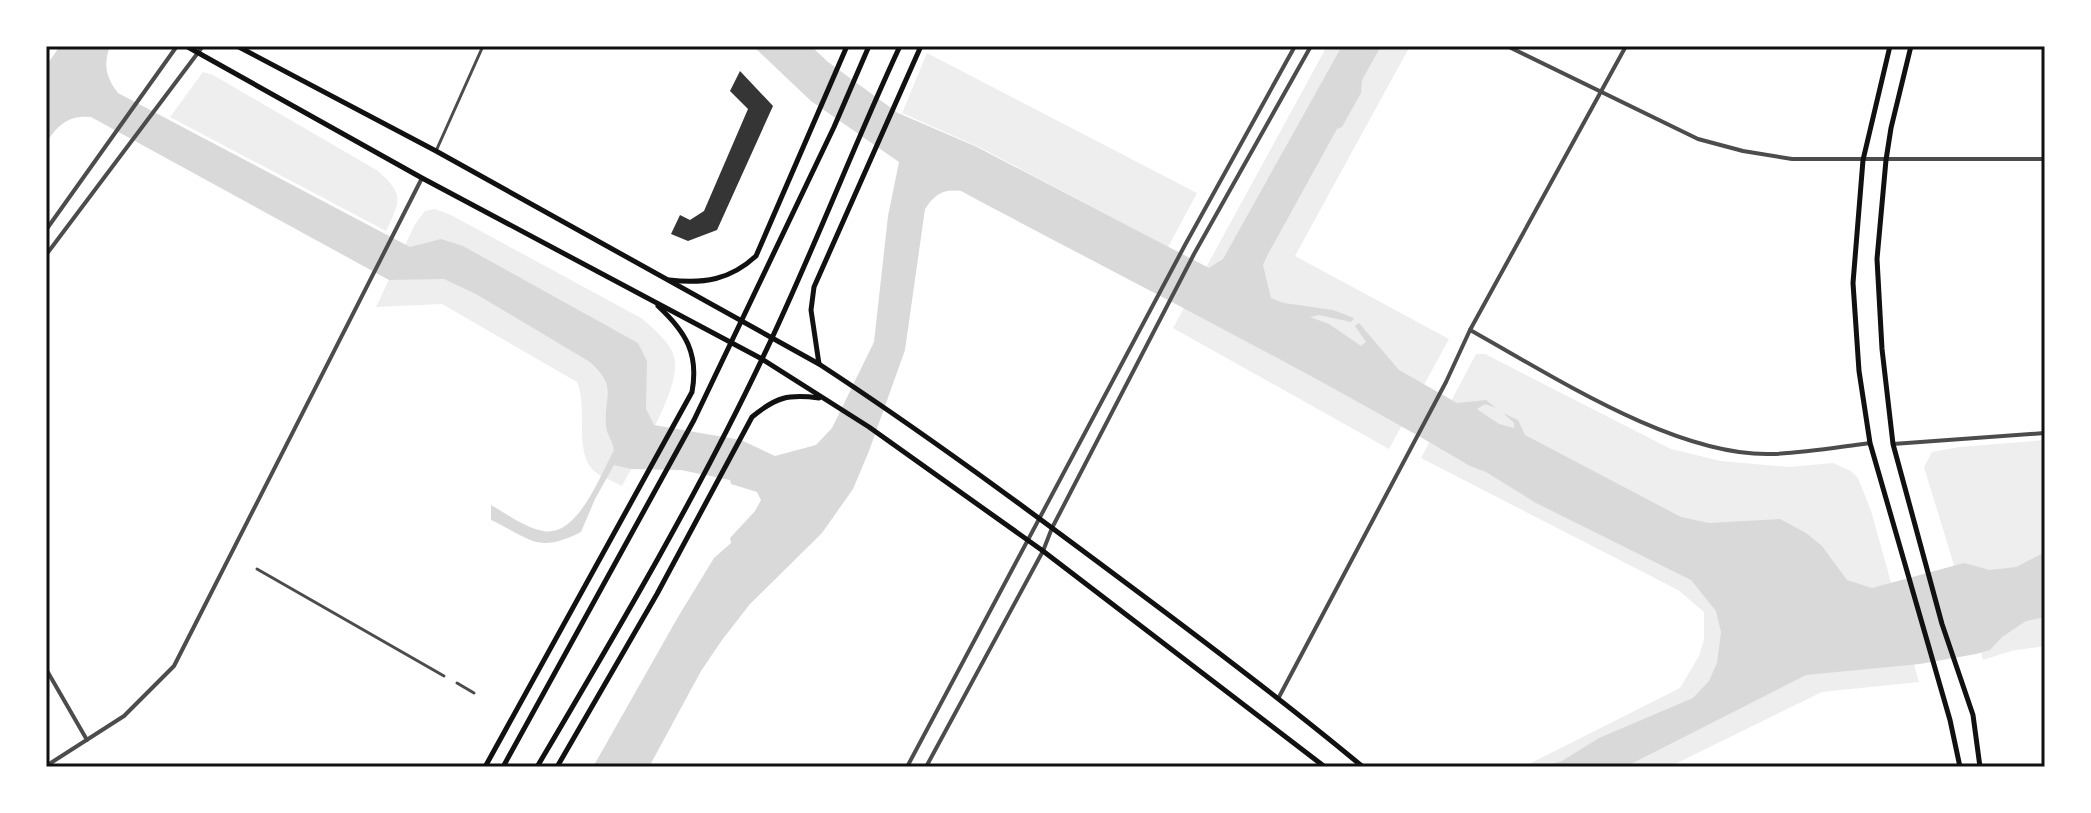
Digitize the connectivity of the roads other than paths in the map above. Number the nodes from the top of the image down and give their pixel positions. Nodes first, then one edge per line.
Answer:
1 (177, 46) edge
2 (186, 46) edge
3 (203, 46) edge
4 (237, 46) edge
5 (483, 46) edge
6 (847, 46) edge
7 (869, 46) edge
8 (900, 46) edge
9 (921, 46) edge
10 (1295, 46) edge
11 (1311, 46) edge
12 (1507, 46) edge
13 (1626, 46) edge
14 (1890, 46) edge
15 (1911, 46) edge
16 (200, 54) junction
17 (1601, 93) junction
18 (436, 151) junction
19 (2045, 159) edge
20 (1863, 160) junction
21 (1886, 160) junction
22 (422, 178) junction
23 (46, 230) edge
24 (46, 255) edge
25 (669, 280) junction
26 (651, 300) junction
27 (743, 321) junction
28 (1470, 330) junction
29 (772, 337) junction
30 (732, 342) junction
31 (762, 359) junction
32 (819, 364) junction
33 (824, 399) junction
34 (2045, 433) edge
35 (1870, 443) junction
36 (1893, 444) junction
37 (1040, 518) junction
38 (1052, 528) junction
39 (1029, 541) junction
40 (1043, 551) junction
41 (257, 569) dead end
42 (46, 669) edge
43 (444, 676) dead end
44 (457, 683) dead end
45 (474, 693) dead end
46 (1279, 697) junction
47 (87, 740) junction
48 (46, 766) edge
49 (485, 767) edge
50 (503, 767) edge
51 (537, 767) edge
52 (557, 767) edge
53 (907, 767) edge
54 (926, 767) edge
55 (1325, 767) edge
56 (1363, 767) edge
57 (1960, 767) edge
58 (1980, 767) edge

1 - 23 street
2 - 16 main road
3 - 16 street
4 - 18 main road
5 - 18 street
6 - 25 main road
7 - 27 main road
8 - 29 main road
9 - 32 main road
10 - 37 street
11 - 38 street
12 - 17 street
13 - 17 street
14 - 20 main road
15 - 21 main road
16 - 22 main road
16 - 24 street
17 - 20 street
17 - 28 street
18 - 25 main road
19 - 21 street
20 - 21 street
20 - 35 main road
21 - 36 main road
22 - 26 main road
22 - 47 street
25 - 27 main road
26 - 30 main road
26 - 49 main road
27 - 29 main road
27 - 30 main road
28 - 35 street
28 - 46 street
29 - 31 main road
29 - 32 main road
30 - 31 main road
30 - 50 main road
31 - 33 main road
31 - 51 main road
32 - 37 main road
33 - 39 main road
33 - 52 main road
34 - 36 street
35 - 57 main road
36 - 58 main road
37 - 38 main road
37 - 39 street
38 - 40 street
38 - 46 main road
39 - 40 main road
39 - 53 street
40 - 54 street
40 - 55 main road
41 - 43 street
42 - 47 street
44 - 45 street
46 - 56 main road
47 - 48 street

